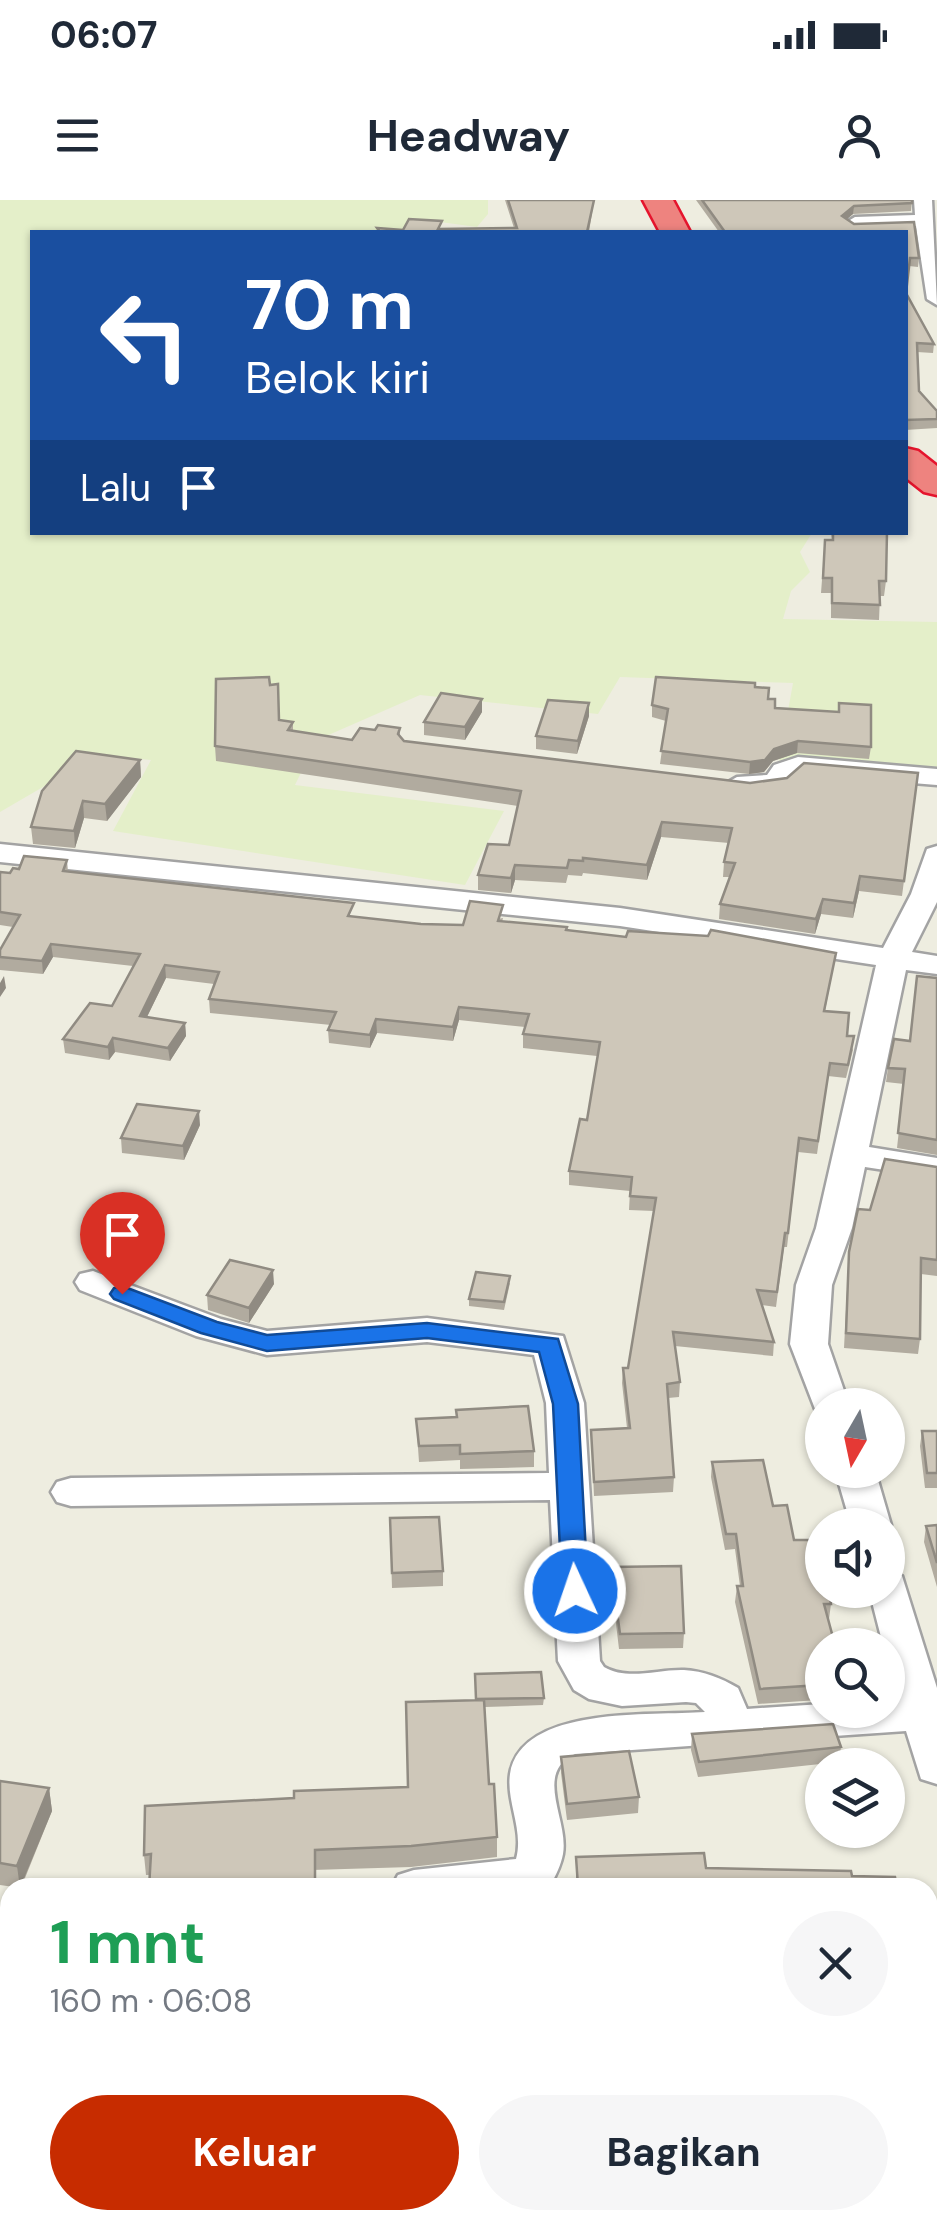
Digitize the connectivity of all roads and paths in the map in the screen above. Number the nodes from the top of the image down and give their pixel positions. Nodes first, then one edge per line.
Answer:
1 (629, 200) edge
2 (658, 200) edge
3 (927, 207) edge
4 (855, 224) edge
5 (645, 230) edge
6 (674, 230) edge
7 (937, 299) edge
8 (908, 471) edge
9 (908, 473) edge
10 (937, 484) edge
11 (937, 514) edge
12 (937, 777) edge
13 (711, 782) edge
14 (0, 853) edge
15 (937, 855) edge
16 (893, 958) junction
17 (937, 964) edge
18 (850, 1154) junction
19 (937, 1168) edge
20 (93, 1282) dead end
21 (824, 1388) edge
22 (570, 1486) junction
23 (71, 1492) dead end
24 (894, 1608) edge
25 (923, 1714) junction
26 (730, 1724) junction
27 (937, 1767) edge
28 (518, 1878) edge

1 - 5 highway
2 - 6 highway
3 - 4 street
3 - 7 street
8 - 10 highway
9 - 11 highway
12 - 13 street
14 - 16 street
15 - 16 street
16 - 17 street
16 - 18 street
18 - 19 street
18 - 21 street
20 - 22 street
22 - 23 street
22 - 26 street
24 - 25 street
25 - 26 street
25 - 27 street
26 - 28 street

